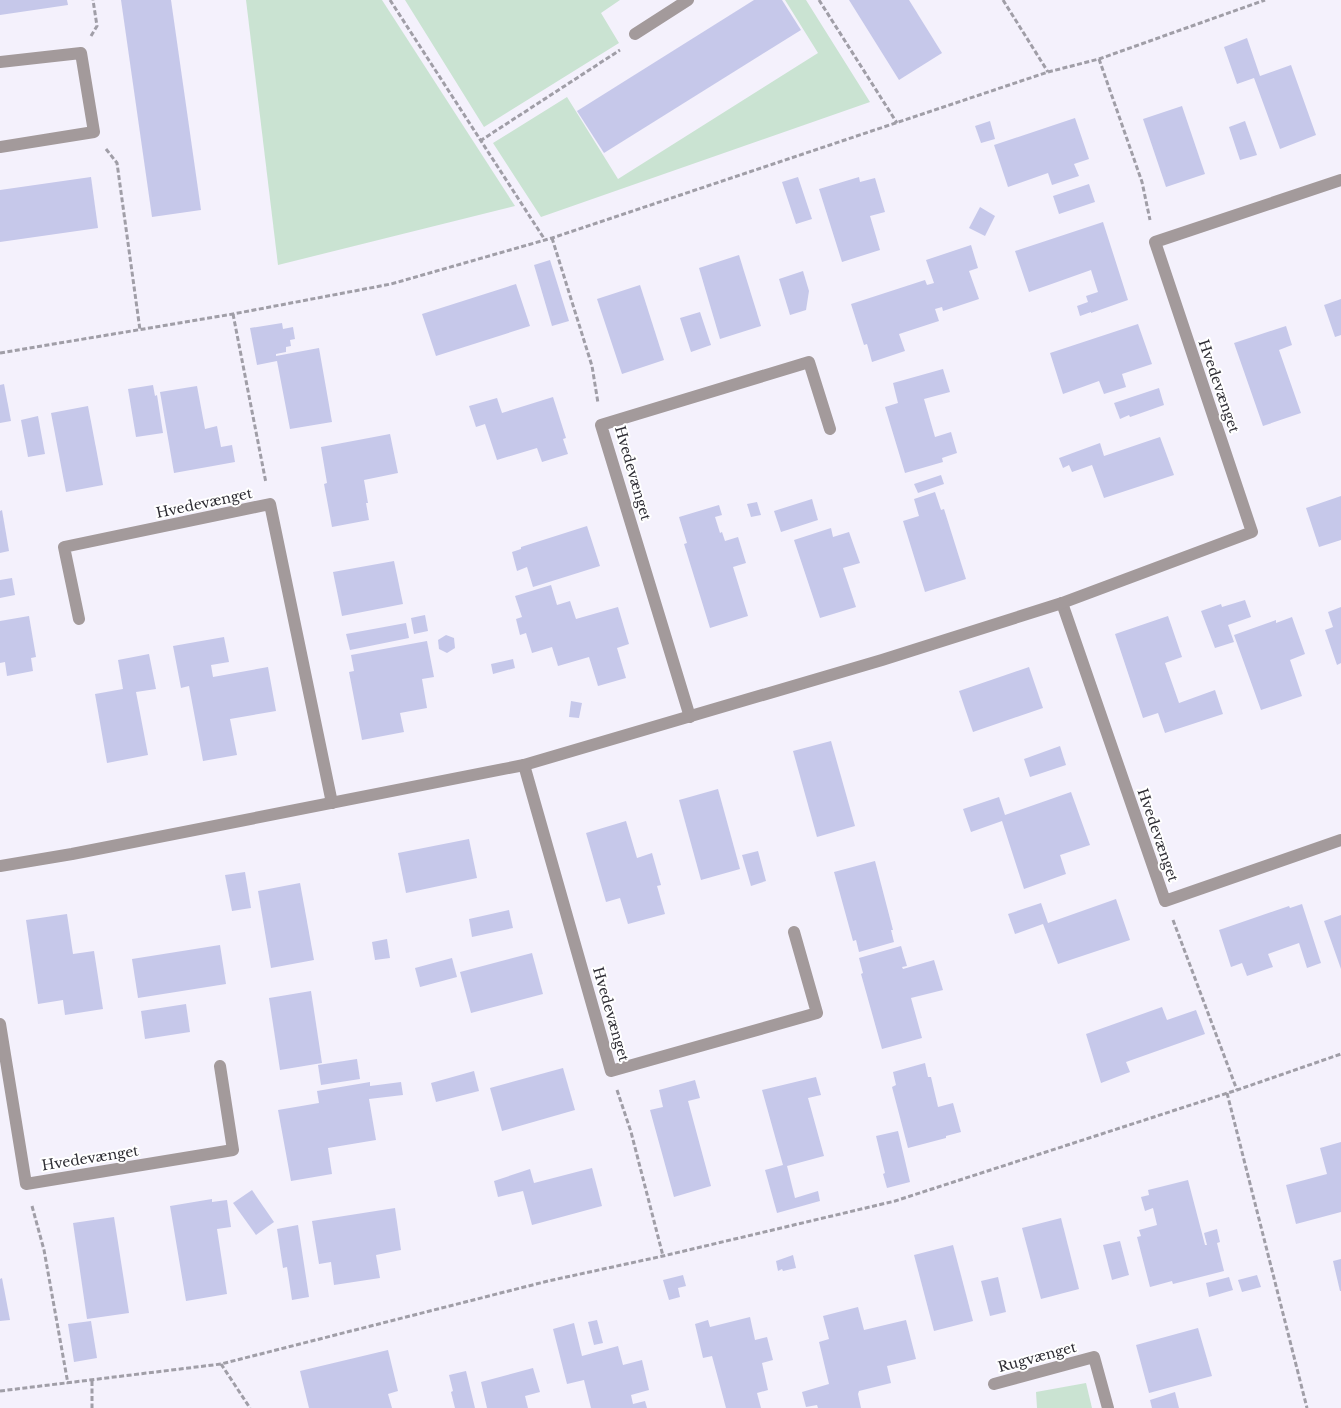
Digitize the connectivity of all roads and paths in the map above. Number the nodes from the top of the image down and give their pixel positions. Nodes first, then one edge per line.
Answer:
1 (93, 0) edge
2 (390, 0) edge
3 (688, 0) edge
4 (819, 0) edge
5 (1003, 0) edge
6 (1265, 0) edge
7 (635, 34) joint
8 (81, 53) junction
9 (1099, 59) junction
10 (0, 62) edge
11 (1048, 72) junction
12 (897, 123) junction
13 (94, 132) junction
14 (480, 140) junction
15 (0, 147) edge
16 (1341, 180) edge
17 (552, 238) junction
18 (545, 240) junction
19 (1155, 242) junction
20 (233, 314) junction
21 (140, 330) junction
22 (0, 352) edge
23 (601, 425) junction
24 (830, 430) dead end
25 (270, 504) junction
26 (1062, 603) junction
27 (79, 619) dead end
28 (690, 717) junction
29 (524, 765) junction
30 (332, 802) junction
31 (1341, 840) edge
32 (0, 866) edge
33 (1166, 901) junction
34 (794, 932) dead end
35 (0, 1024) edge
36 (1341, 1054) edge
37 (220, 1066) dead end
38 (611, 1071) junction
39 (1237, 1090) junction
40 (1226, 1093) junction
41 (26, 1184) junction
42 (663, 1256) junction
43 (222, 1364) junction
44 (92, 1381) junction
45 (68, 1384) junction
46 (994, 1384) dead end
47 (0, 1391) edge
48 (92, 1408) edge
49 (250, 1408) edge
50 (1108, 1408) edge
51 (1307, 1408) edge

1 - 8 path
2 - 14 path
3 - 7 street
4 - 12 path
5 - 11 path
6 - 9 path
7 - 14 path
8 - 10 street
8 - 13 street
9 - 11 path
9 - 19 path
11 - 12 path
12 - 17 path
13 - 15 street
13 - 21 path
14 - 18 path
16 - 19 street
17 - 18 path
17 - 23 path
18 - 20 path
19 - 26 street, Hvedevænget
20 - 21 path
20 - 25 path
21 - 22 path
23 - 24 street, Hvedevænget
23 - 28 street, Hvedevænget
25 - 27 street, Hvedevænget
25 - 30 street, Hvedevænget
26 - 28 street, Hvedevænget
26 - 33 street, Hvedevænget
28 - 29 street, Hvedevænget
29 - 30 street, Hvedevænget
29 - 38 street, Hvedevænget
30 - 32 street, Hvedevænget
31 - 33 street, Hvedevænget
33 - 39 path
34 - 38 street, Hvedevænget
35 - 41 street, Hvedevænget
36 - 39 path
37 - 41 street, Hvedevænget
38 - 42 path
39 - 40 path
40 - 42 path
40 - 51 path
41 - 45 path
42 - 43 path
43 - 44 path
43 - 49 path
44 - 45 path
44 - 48 path
45 - 47 path
46 - 50 street, Rugvænget

